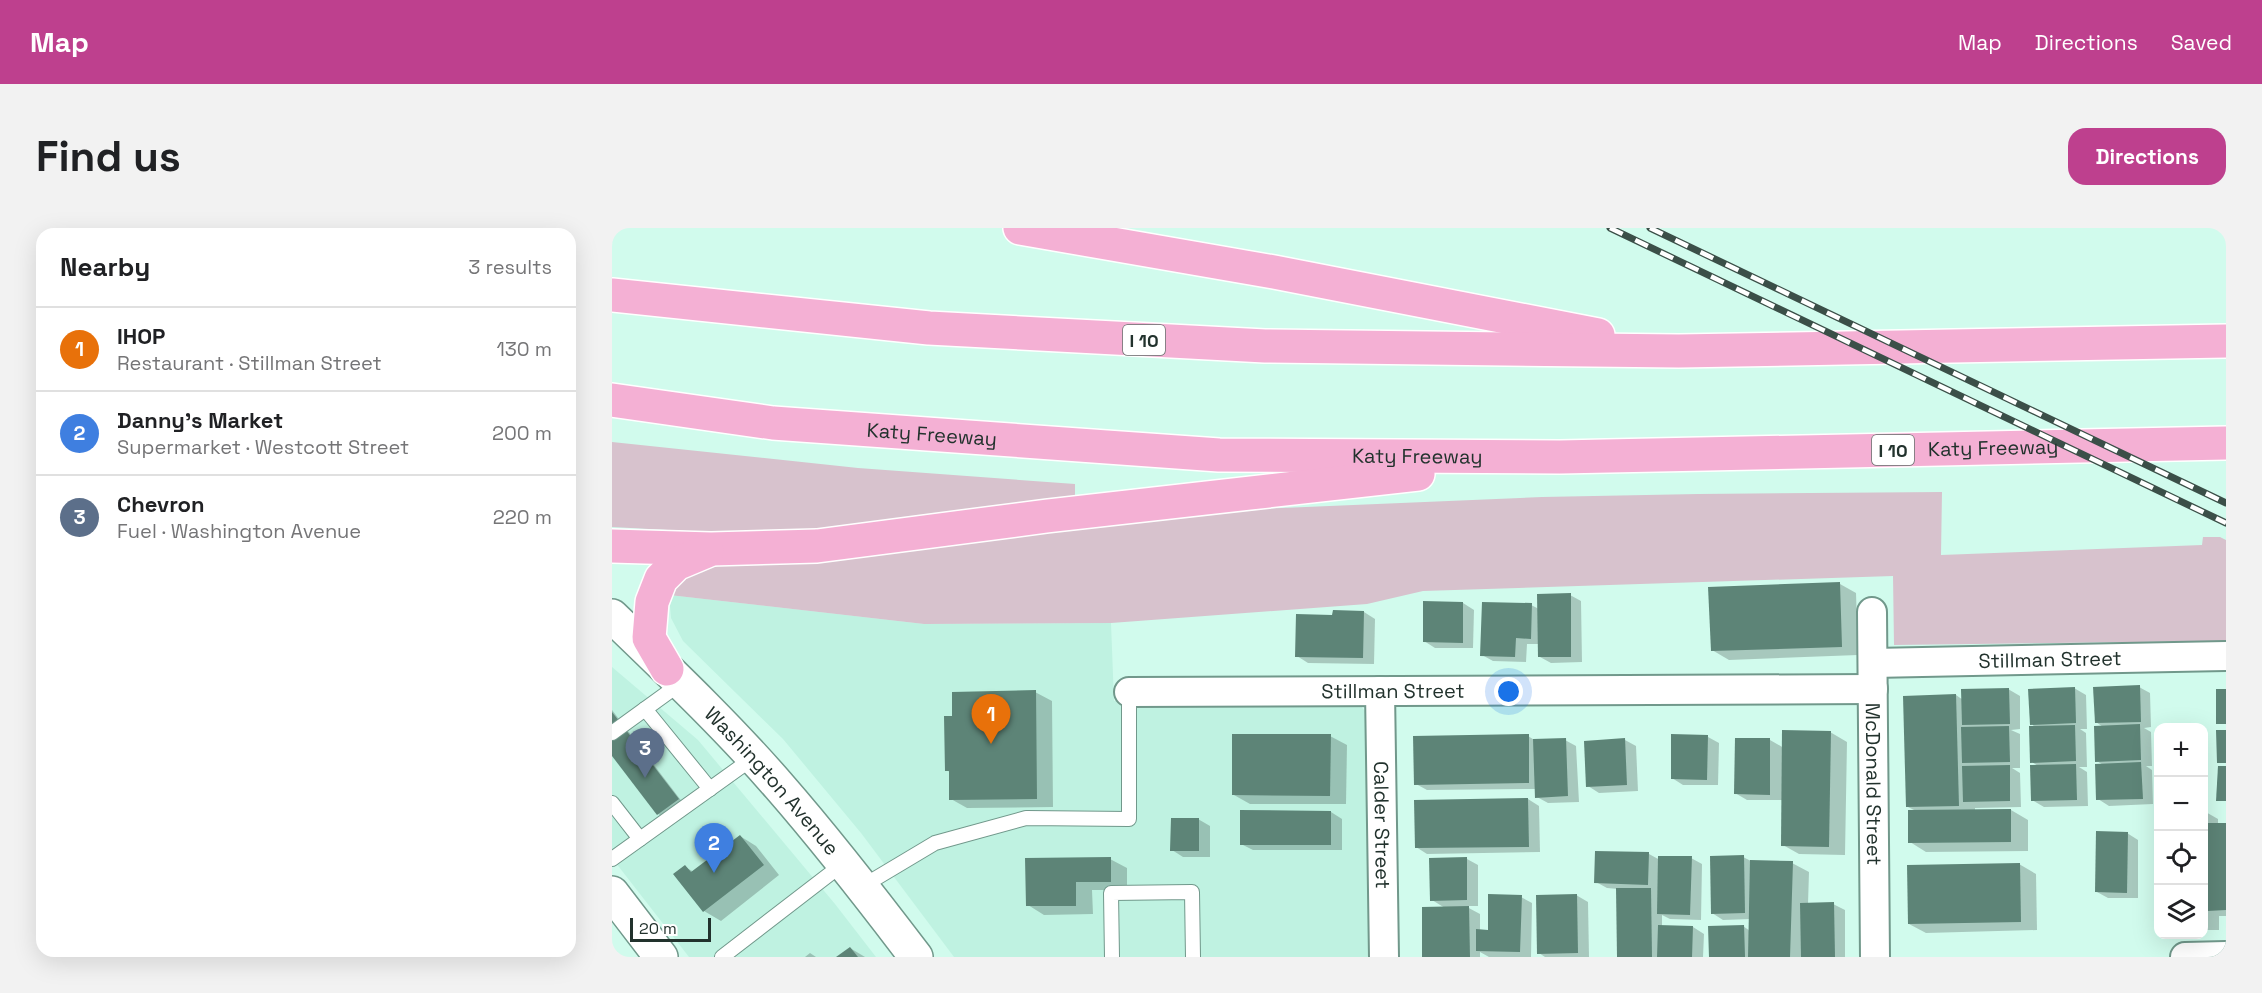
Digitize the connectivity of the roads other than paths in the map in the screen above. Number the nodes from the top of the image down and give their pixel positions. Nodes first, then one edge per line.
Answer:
1 (1020, 228) edge
2 (612, 295) edge
3 (2226, 341) edge
4 (1679, 351) junction
5 (612, 400) edge
6 (2226, 443) edge
7 (1560, 457) junction
8 (612, 546) edge
9 (711, 549) junction
10 (1872, 612) dead end
11 (612, 616) edge
12 (2226, 656) edge
13 (674, 676) junction
14 (1873, 676) junction
15 (1380, 691) junction
16 (1129, 692) joint
17 (645, 709) junction
18 (612, 734) edge
19 (753, 758) junction
20 (710, 789) junction
21 (612, 803) edge
22 (640, 839) junction
23 (612, 859) edge
24 (853, 875) junction
25 (612, 893) edge
26 (2226, 956) edge
27 (661, 957) edge
28 (722, 957) edge
29 (916, 957) edge
30 (1112, 957) edge
31 (1193, 957) edge
32 (1384, 957) edge
33 (1875, 957) edge
34 (2186, 957) edge

1 - 4 highway
2 - 4 highway, I 10
3 - 4 highway, I 10
5 - 7 highway, Katy Freeway / I 10
6 - 7 highway, Katy Freeway / I 10
7 - 9 highway
8 - 9 highway
9 - 13 highway
10 - 14 street, McDonald Street
11 - 13 main road, Washington Avenue
12 - 14 street, Stillman Street
13 - 17 lane
13 - 19 main road, Washington Avenue
14 - 15 street, Stillman Street
14 - 33 street, McDonald Street
15 - 16 street, Stillman Street
15 - 32 street, Calder Street
16 - 24 lane
17 - 18 lane
17 - 20 lane
19 - 20 lane
19 - 24 main road, Washington Avenue
20 - 22 lane
21 - 22 lane
22 - 23 lane
24 - 28 lane
24 - 29 main road, Washington Avenue
25 - 27 main road
26 - 34 street
30 - 31 lane

